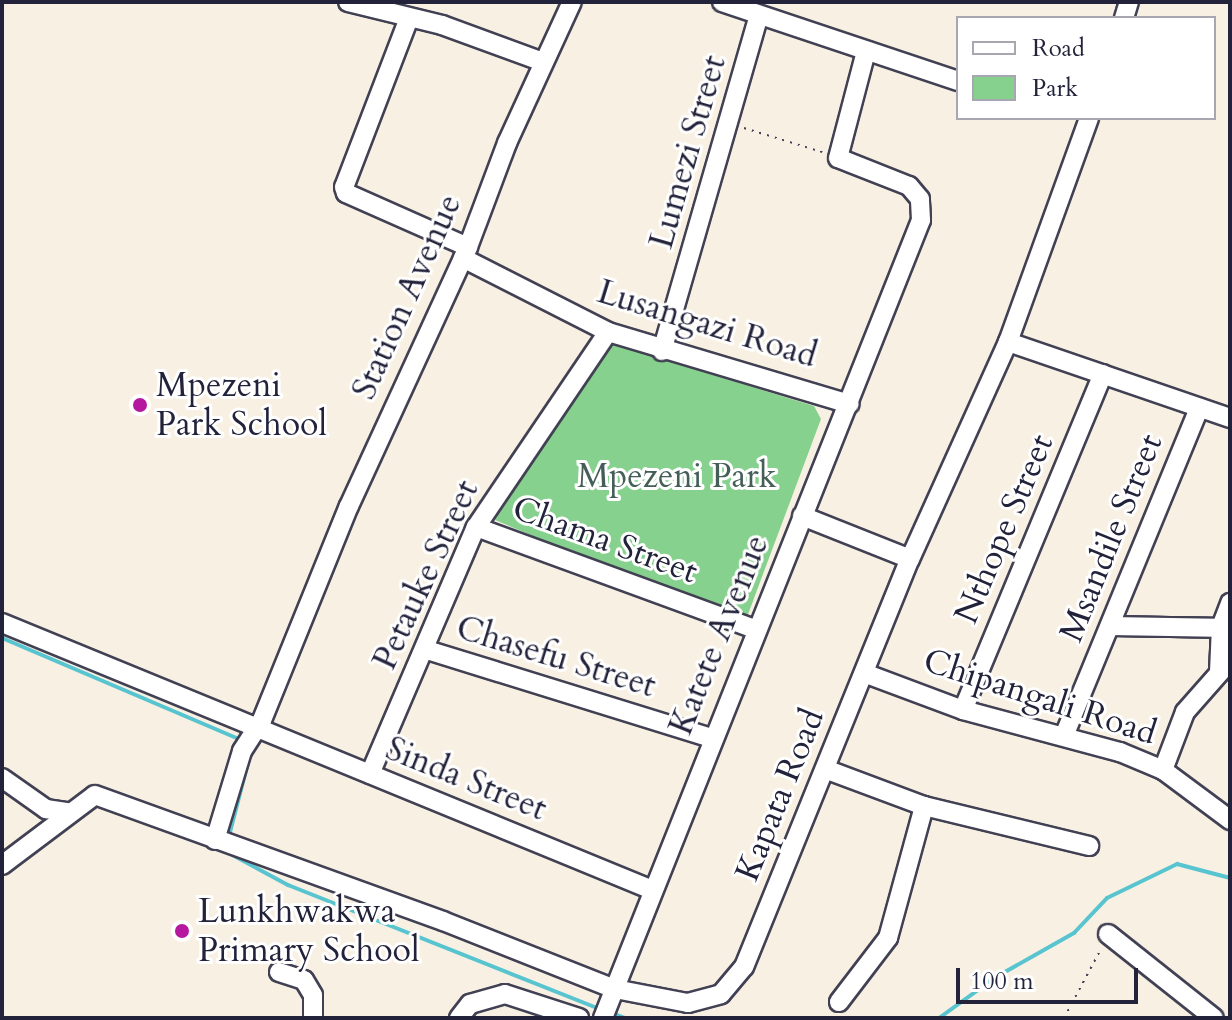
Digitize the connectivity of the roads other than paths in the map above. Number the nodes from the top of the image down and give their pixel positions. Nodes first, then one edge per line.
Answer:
1 (348, 2) edge
2 (572, 2) edge
3 (722, 2) edge
4 (759, 16) junction
5 (409, 18) junction
6 (866, 51) junction
7 (543, 62) junction
8 (956, 80) edge
9 (1083, 120) edge
10 (466, 253) junction
11 (608, 332) junction
12 (1008, 342) junction
13 (662, 351) junction
14 (1103, 374) junction
15 (849, 404) junction
16 (1199, 408) junction
17 (1230, 418) edge
18 (802, 516) junction
19 (476, 527) junction
20 (910, 559) junction
21 (1230, 603) edge
22 (2, 623) edge
23 (1110, 626) junction
24 (1225, 627) edge
25 (757, 630) junction
26 (427, 650) junction
27 (1225, 666) edge
28 (864, 673) junction
29 (963, 710) junction
30 (257, 728) junction
31 (1064, 736) junction
32 (712, 738) junction
33 (825, 769) junction
34 (1163, 770) junction
35 (370, 774) junction
36 (2, 778) edge
37 (1222, 802) edge
38 (924, 806) junction
39 (68, 812) junction
40 (1230, 820) edge
41 (215, 840) junction
42 (1089, 846) dead end
43 (2, 865) edge
44 (650, 889) junction
45 (1108, 934) road end
46 (279, 972) dead end
47 (839, 1002) dead end
48 (607, 1007) edge
49 (313, 1018) edge
50 (459, 1018) edge
51 (579, 1018) edge
52 (1214, 1018) edge

1 - 5 street
2 - 7 street, Station Avenue
3 - 4 street
4 - 6 street
4 - 13 street, Lumezi Street
5 - 7 street
5 - 10 street, Lusangazi Road
6 - 8 street
6 - 15 street, Katete Avenue
7 - 10 street, Station Avenue
9 - 12 street, Kapata Road
10 - 11 street, Lusangazi Road
10 - 30 street, Station Avenue
11 - 13 street, Lusangazi Road
11 - 19 street, Petauke Street
12 - 14 street
12 - 20 street, Kapata Road
13 - 15 street, Lusangazi Road
14 - 16 street
14 - 29 street, Nthope Street
15 - 18 street, Katete Avenue
16 - 17 street
16 - 23 street, Msandile Street
18 - 20 street
18 - 25 street, Katete Avenue
19 - 25 street, Chama Street
19 - 26 street, Petauke Street
20 - 28 street, Kapata Road
21 - 24 street
22 - 30 street, Sinda Street
23 - 24 street
23 - 31 street, Msandile Street
24 - 27 street
25 - 32 street, Katete Avenue
26 - 32 street, Chasefu Street
26 - 35 street, Petauke Street
27 - 34 street
28 - 29 street, Chipangali Road
28 - 33 street, Kapata Road
29 - 31 street, Chipangali Road
30 - 35 street, Sinda Street
30 - 41 street, Station Avenue
31 - 34 street, Chipangali Road
32 - 44 street, Katete Avenue
33 - 38 street
33 - 48 street, Kapata Road
34 - 37 street, Chipangali Road
35 - 44 street, Sinda Street
36 - 39 street
37 - 40 street, Chipangali Road
38 - 42 street
38 - 47 street
39 - 41 street, Kapata Road
39 - 43 street
41 - 48 street, Kapata Road
44 - 48 street, Katete Avenue
45 - 52 street
46 - 49 street
50 - 51 street

